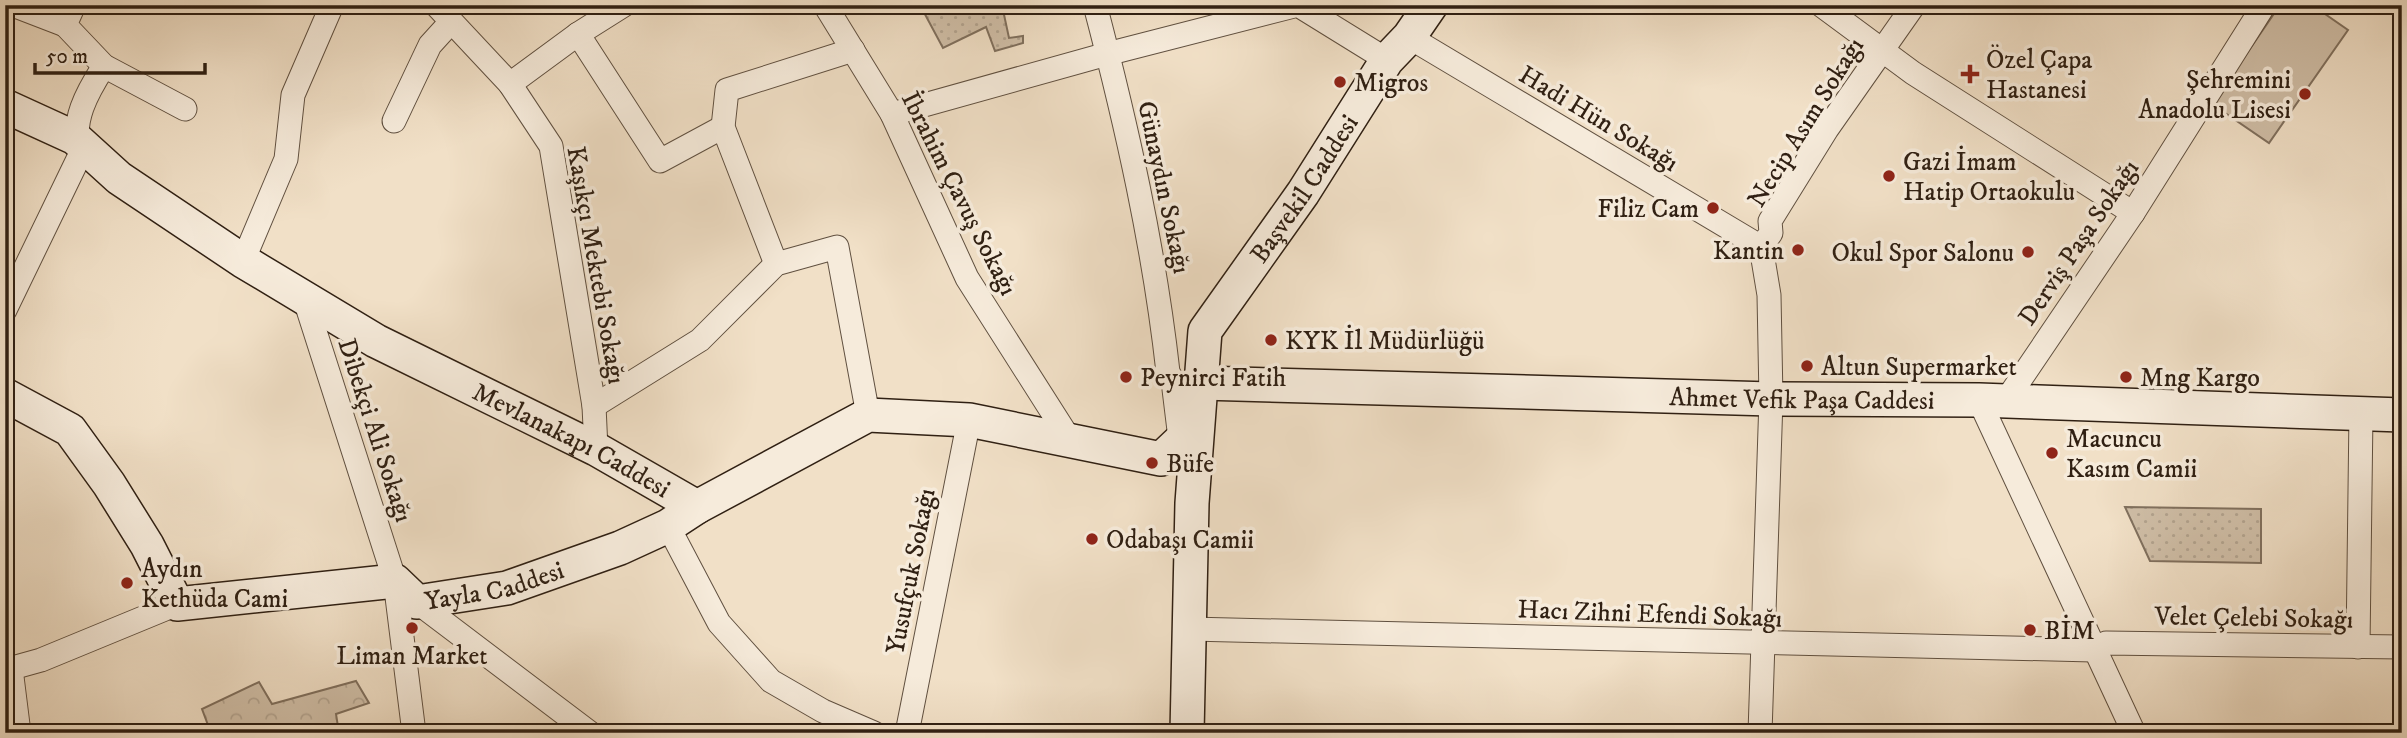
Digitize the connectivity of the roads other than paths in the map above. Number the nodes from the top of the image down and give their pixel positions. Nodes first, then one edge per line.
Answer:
1 (13, 5) edge
2 (332, 5) edge
3 (624, 5) edge
4 (825, 5) edge
5 (1095, 5) edge
6 (1431, 5) edge
7 (1821, 5) edge
8 (1914, 5) edge
9 (2264, 5) edge
10 (443, 14) edge
11 (70, 15) edge
12 (578, 34) junction
13 (1398, 49) junction
14 (853, 50) junction
15 (1881, 51) junction
16 (1107, 54) junction
17 (104, 66) junction
18 (510, 84) junction
19 (5, 106) edge
20 (185, 109) dead end
21 (892, 114) junction
22 (394, 121) dead end
23 (723, 127) junction
24 (75, 138) junction
25 (2133, 213) junction
26 (1761, 247) junction
27 (243, 261) junction
28 (776, 264) junction
29 (304, 297) junction
30 (5, 310) edge
31 (1188, 382) junction
32 (5, 395) edge
33 (1771, 399) junction
34 (1992, 401) junction
35 (594, 406) junction
36 (2361, 413) junction
37 (868, 415) junction
38 (2402, 415) edge
39 (969, 420) junction
40 (1070, 440) junction
41 (1179, 442) junction
42 (596, 449) junction
43 (1192, 503) junction
44 (696, 507) junction
45 (668, 526) junction
46 (406, 591) junction
47 (177, 604) junction
48 (1190, 629) junction
49 (1762, 645) junction
50 (2100, 646) junction
51 (2358, 647) junction
52 (2402, 648) edge
53 (8, 669) edge
54 (19, 733) edge
55 (414, 733) edge
56 (590, 733) edge
57 (874, 733) edge
58 (907, 733) edge
59 (1187, 733) edge
60 (1760, 733) edge
61 (2134, 733) edge

1 - 11 street
2 - 27 street
3 - 12 street
4 - 14 street, İbrahim Çavuş Sokağı
5 - 16 street, Günaydın Sokağı
6 - 13 street, Başvekil Caddesi
7 - 15 street
8 - 15 street, Necip Asım Sokağı
9 - 25 street, Derviş Paşa Sokağı
10 - 18 street, Kaşıkçı Mektebi Sokağı
10 - 22 street
11 - 17 street
12 - 18 street
12 - 23 street
13 - 16 street, Hadi Hün Sokağı
13 - 26 street, Hadi Hün Sokağı
13 - 31 street, Başvekil Caddesi
14 - 21 street, İbrahim Çavuş Sokağı
14 - 23 street
15 - 25 street
15 - 26 street, Necip Asım Sokağı
16 - 21 street, Hadi Hün Sokağı
16 - 31 street, Günaydın Sokağı
17 - 20 street
17 - 24 street
18 - 35 street, Kaşıkçı Mektebi Sokağı
19 - 24 street, Mevlanakapı Caddesi
21 - 40 street, İbrahim Çavuş Sokağı
23 - 28 street
24 - 27 street, Mevlanakapı Caddesi
24 - 30 street
25 - 34 street, Derviş Paşa Sokağı
26 - 33 street, Necip Asım Sokağı
27 - 29 street, Mevlanakapı Caddesi
28 - 35 street
28 - 37 street
29 - 42 street, Mevlanakapı Caddesi
29 - 46 street, Dibekçi Ali Sokağı
31 - 33 street, Ahmet Vefik Paşa Caddesi
31 - 41 street, Günaydın Sokağı
31 - 43 street, Başvekil Caddesi
32 - 47 street
33 - 34 street, Ahmet Vefik Paşa Caddesi
33 - 49 street, Necip Asım Sokağı
34 - 36 street, Ahmet Vefik Paşa Caddesi
34 - 50 street
35 - 42 street, Kaşıkçı Mektebi Sokağı
36 - 38 street, Ahmet Vefik Paşa Caddesi
36 - 51 street
37 - 39 street
37 - 44 street, Mevlanakapı Caddesi
39 - 40 street
39 - 58 street, Yusufçuk Sokağı
40 - 41 street
41 - 43 street, Günaydın Sokağı
42 - 44 street, Mevlanakapı Caddesi
43 - 48 street, Başvekil Caddesi
44 - 45 street, Yayla Caddesi
45 - 46 street, Yayla Caddesi
45 - 57 street
46 - 47 street, Yayla Caddesi
46 - 55 street, Dibekçi Ali Sokağı
46 - 56 street
47 - 53 street, Yayla Caddesi
48 - 49 street, Hacı Zihni Efendi Sokağı
48 - 59 street, Başvekil Caddesi
49 - 50 street, Hacı Zihni Efendi Sokağı
49 - 60 street, Necip Asım Sokağı
50 - 51 street, Velet Çelebi Sokağı
50 - 61 street
51 - 52 street, Velet Çelebi Sokağı
53 - 54 street

